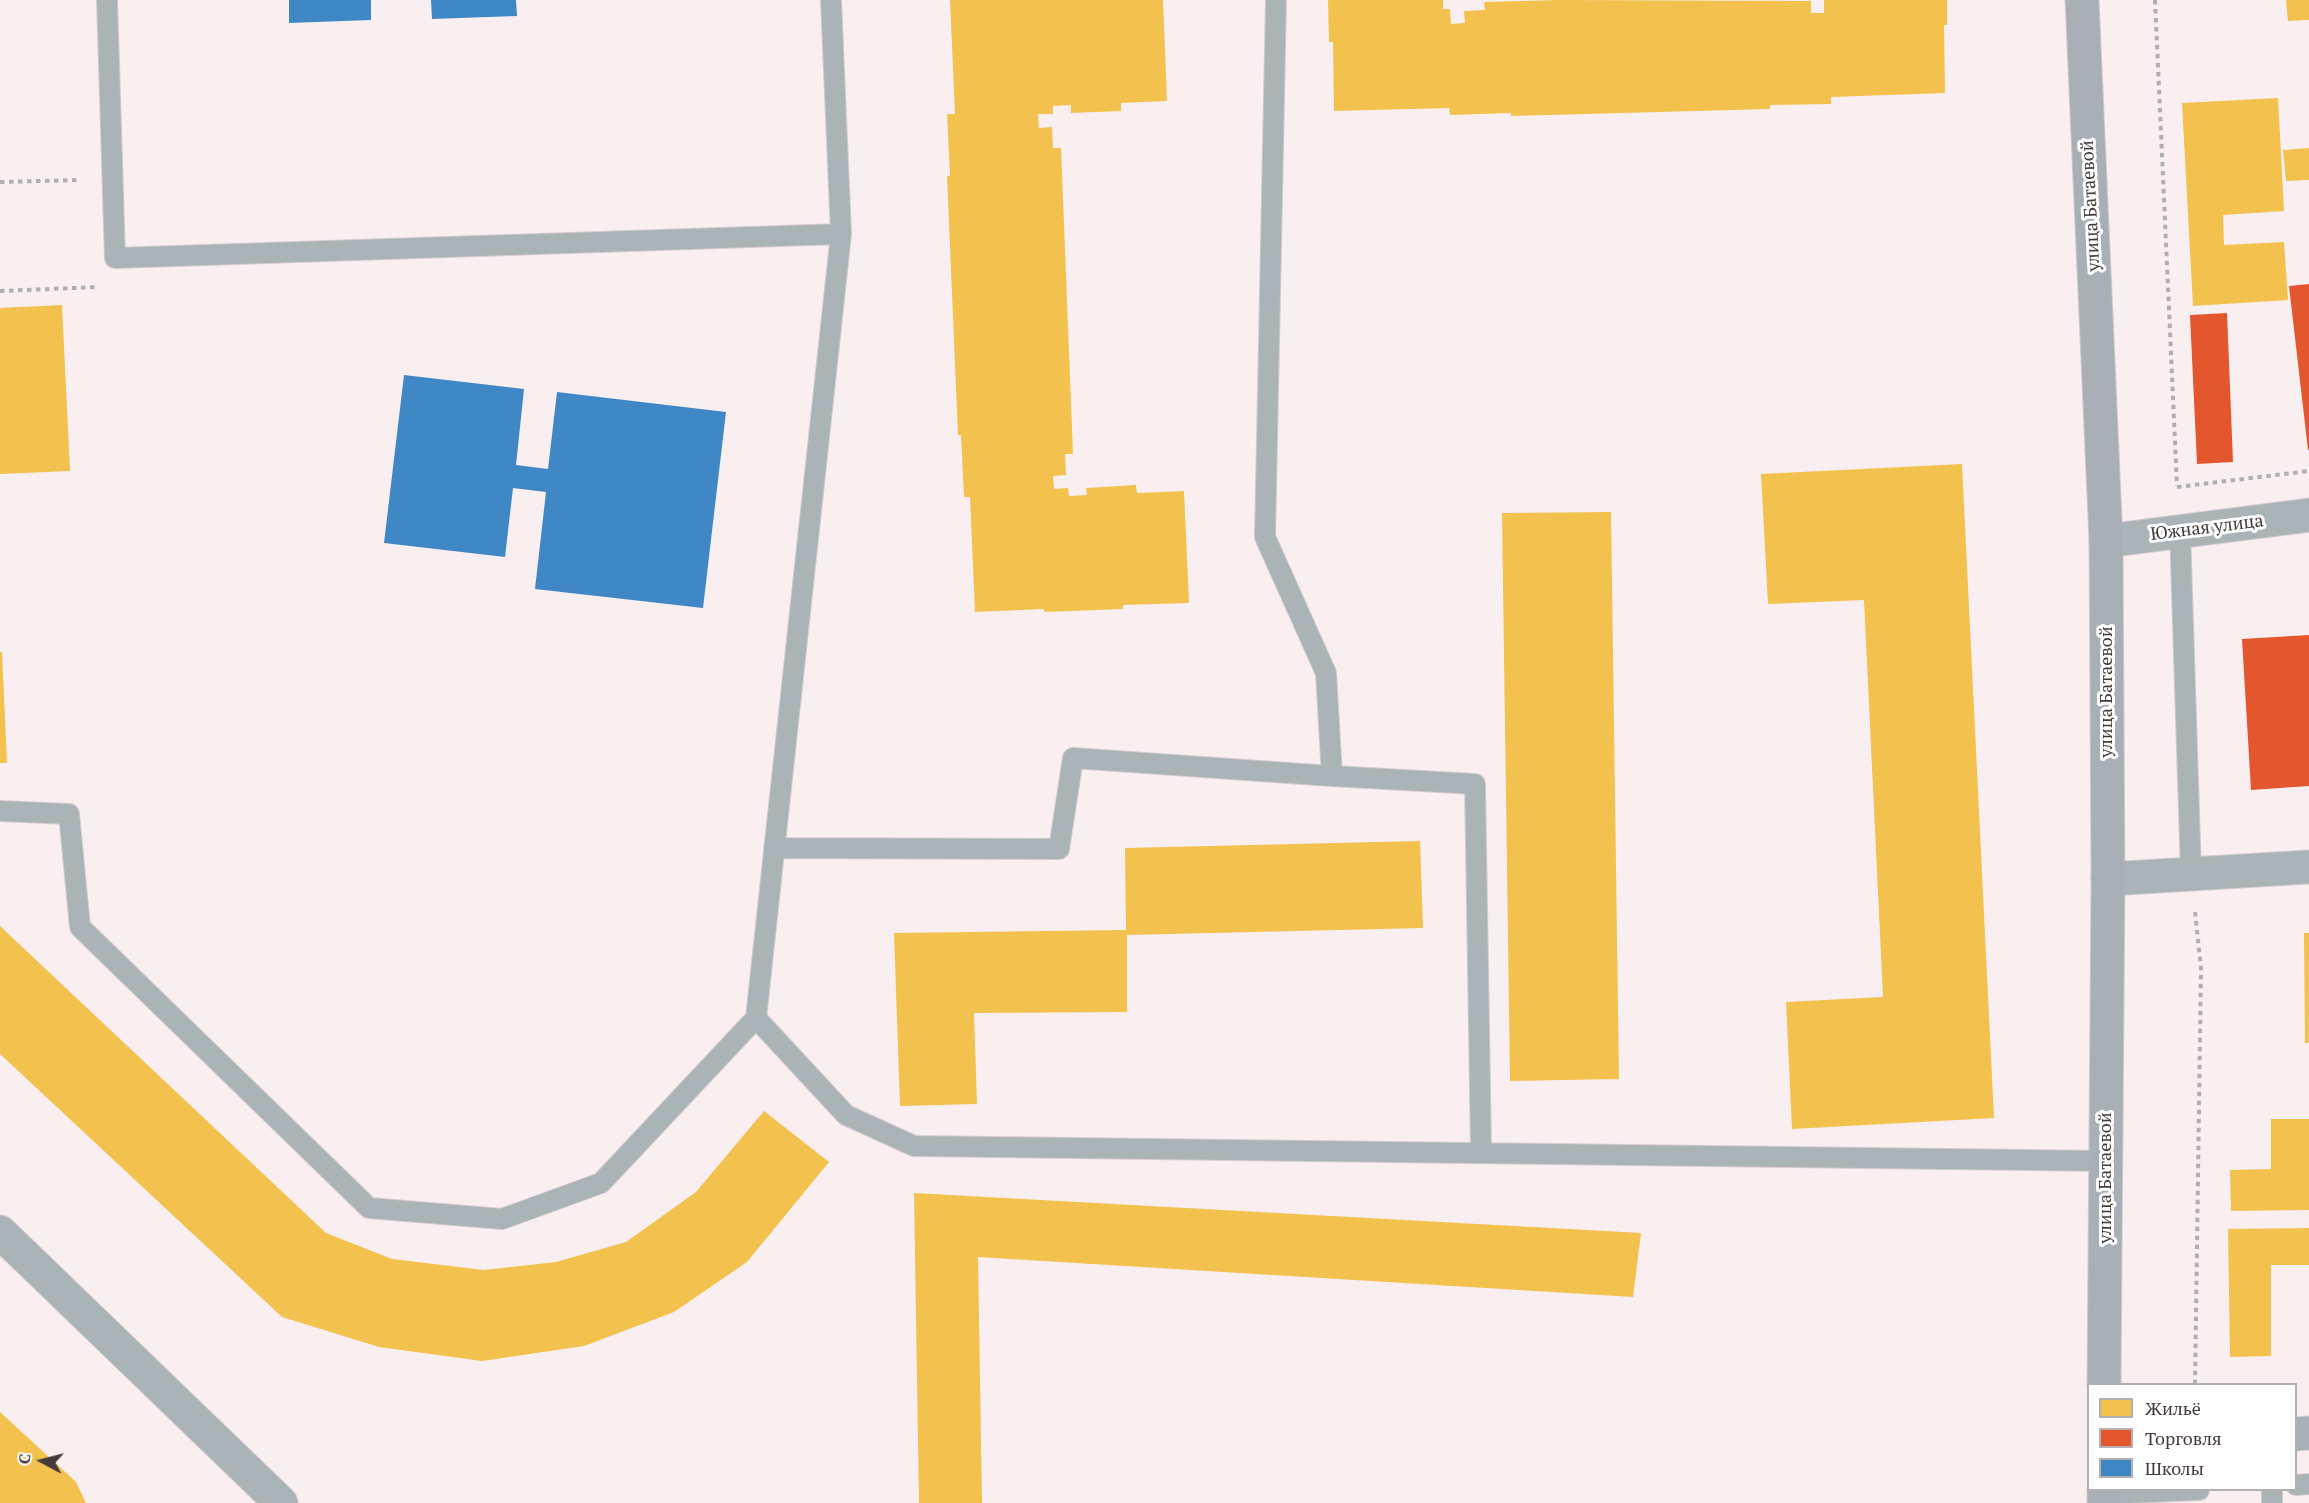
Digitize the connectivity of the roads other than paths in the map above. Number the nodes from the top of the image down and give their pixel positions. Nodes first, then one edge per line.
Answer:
1 (107, 0) edge
2 (831, 0) edge
3 (1276, 0) edge
4 (2082, 0) edge
5 (841, 234) junction
6 (2309, 515) edge
7 (2180, 530) junction
8 (2106, 541) junction
9 (1332, 776) junction
10 (0, 812) edge
11 (774, 848) junction
12 (2309, 867) edge
13 (2191, 874) junction
14 (2108, 879) junction
15 (756, 1018) junction
16 (1481, 1152) junction
17 (2106, 1161) junction
18 (0, 1232) edge
19 (2104, 1383) edge
20 (2183, 1491) edge
21 (2104, 1496) edge
22 (281, 1503) edge

1 - 5 lane
2 - 5 lane
3 - 9 lane
4 - 8 main road, улица Батаевой
5 - 11 lane
6 - 7 street, Южная улица
7 - 8 street, Южная улица
7 - 13 lane
8 - 14 main road, улица Батаевой
9 - 11 lane
9 - 16 lane
10 - 15 lane
11 - 15 lane
12 - 13 street
13 - 14 street
14 - 17 main road, улица Батаевой
15 - 16 lane
16 - 17 lane
17 - 19 main road, улица Батаевой
18 - 22 street
20 - 21 lane

